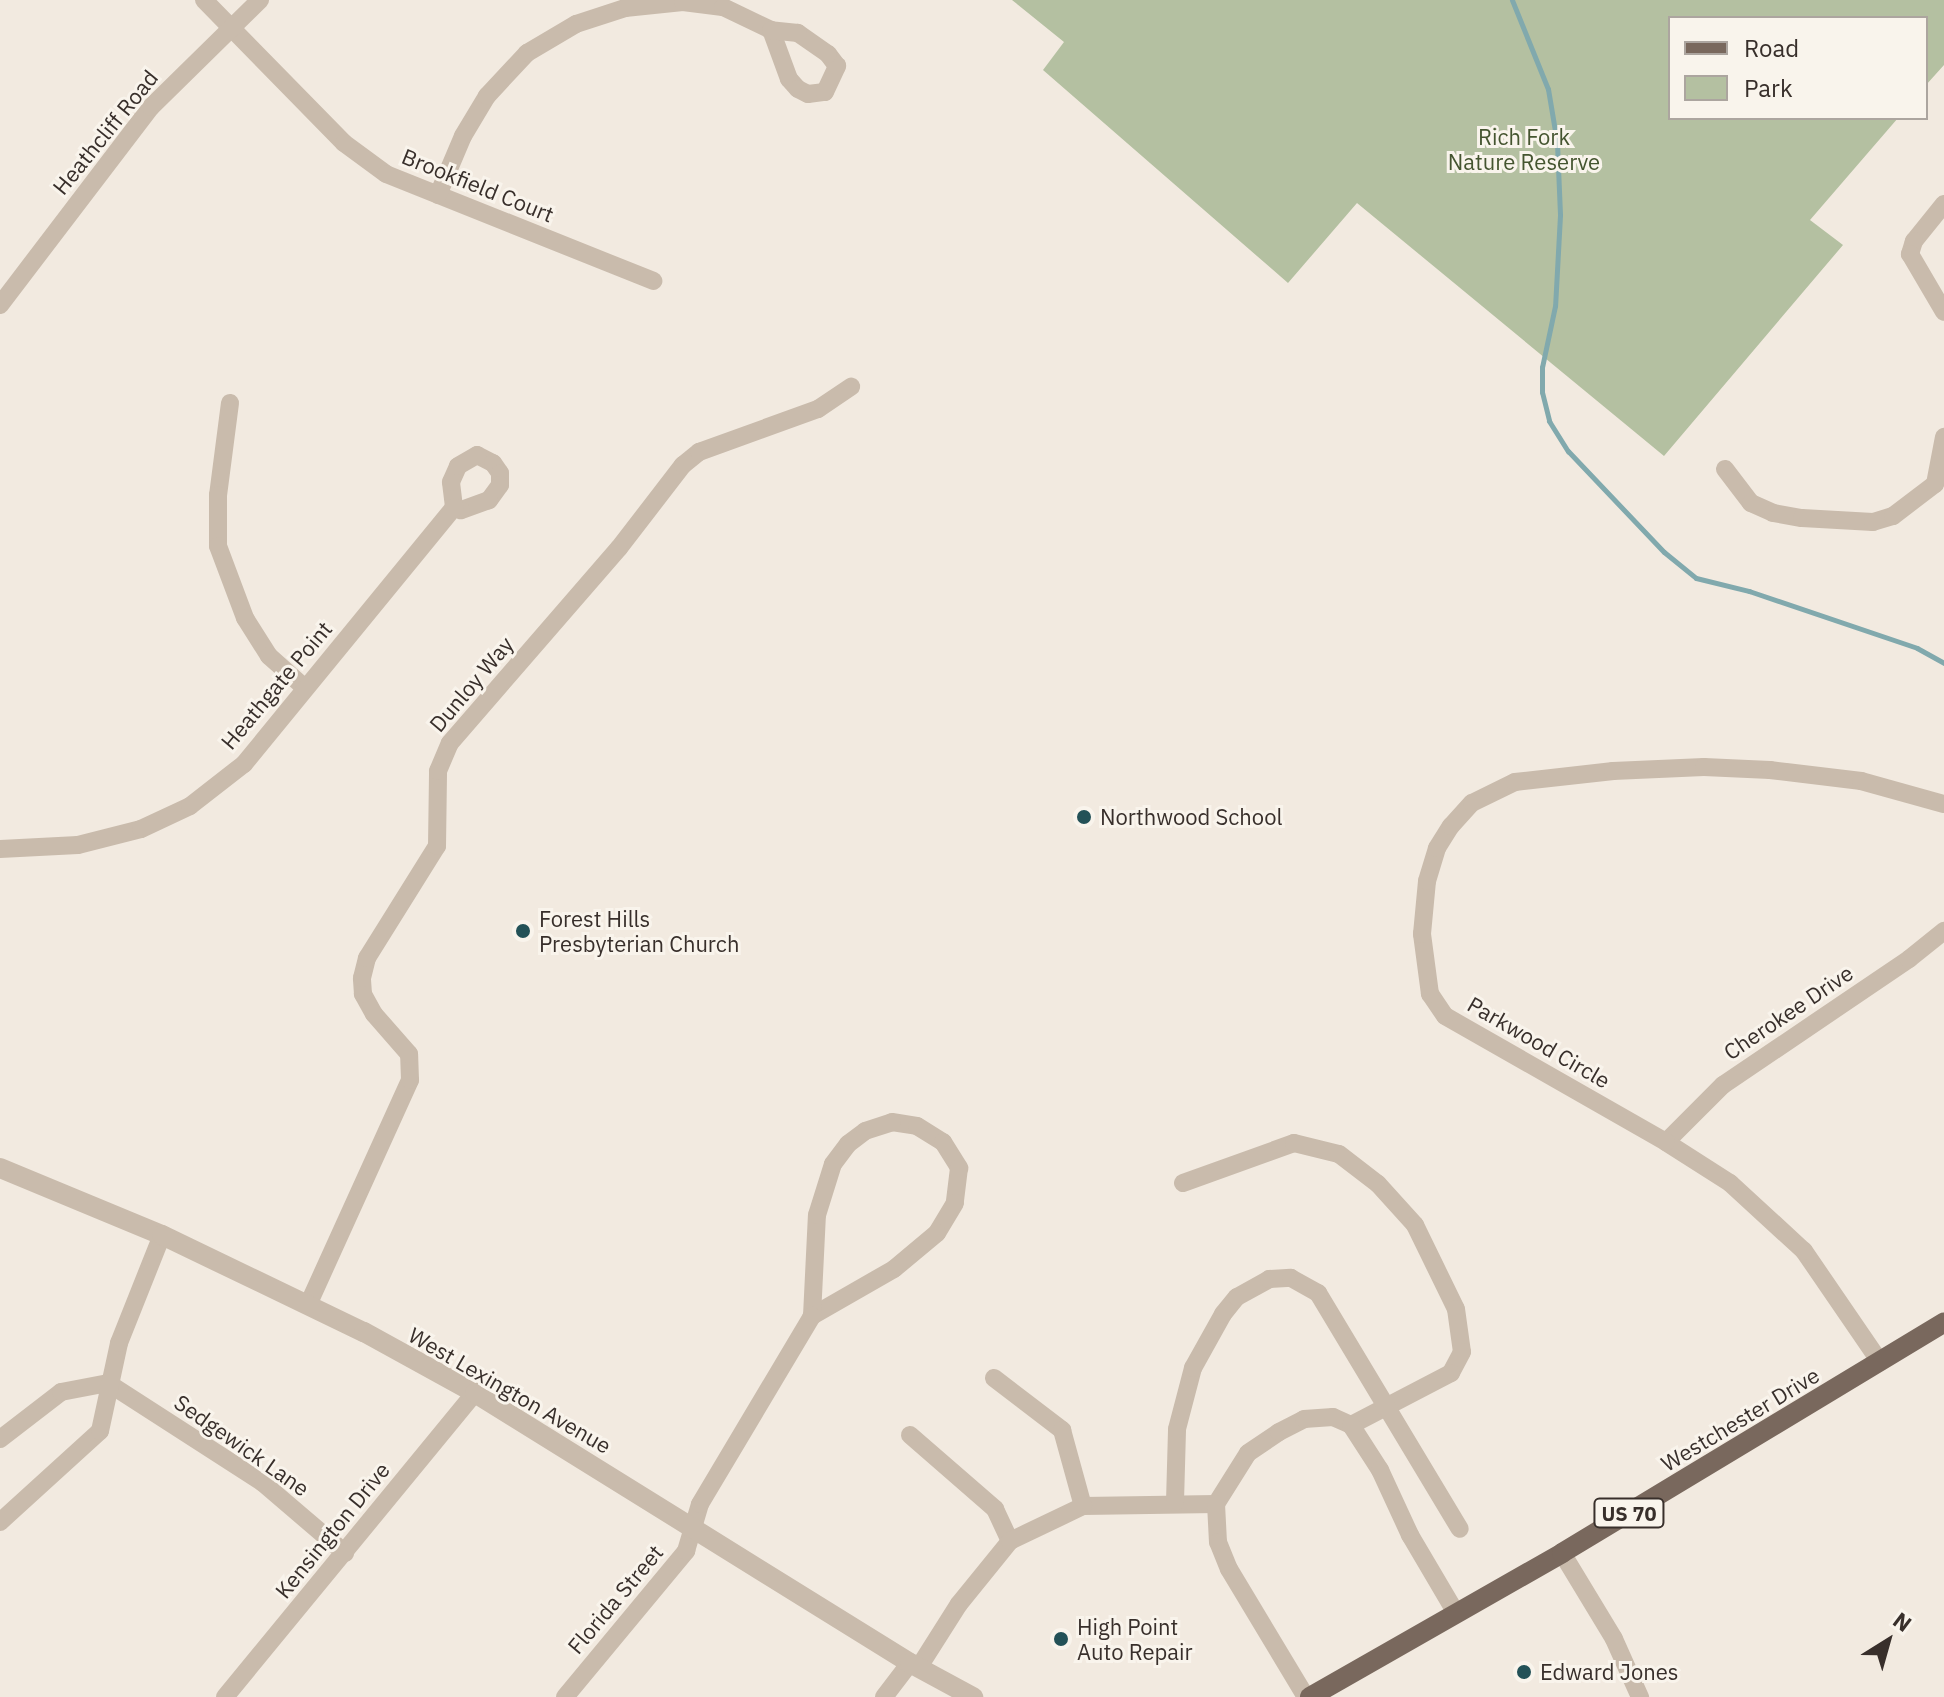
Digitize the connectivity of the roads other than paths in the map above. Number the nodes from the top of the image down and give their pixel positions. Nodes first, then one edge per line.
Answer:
1 (204, 0) edge
2 (260, 0) edge
3 (231, 27) junction
4 (771, 30) dead end
5 (438, 195) junction
6 (1944, 204) edge
7 (653, 281) dead end
8 (0, 305) edge
9 (1944, 312) edge
10 (851, 387) dead end
11 (230, 403) dead end
12 (1944, 437) edge
13 (1725, 469) dead end
14 (1940, 487) edge
15 (454, 507) dead end
16 (305, 688) junction
17 (1944, 804) edge
18 (0, 849) edge
19 (1944, 931) edge
20 (1666, 1142) junction
21 (0, 1168) edge
22 (1183, 1183) dead end
23 (162, 1235) junction
24 (308, 1305) junction
25 (812, 1316) junction
26 (1944, 1323) edge
27 (1880, 1362) junction
28 (994, 1378) dead end
29 (108, 1383) junction
30 (475, 1393) junction
31 (1384, 1405) junction
32 (1351, 1425) junction
33 (910, 1435) dead end
34 (0, 1439) edge
35 (1175, 1502) junction
36 (1216, 1504) junction
37 (1083, 1506) junction
38 (0, 1522) edge
39 (693, 1528) junction
40 (1460, 1529) dead end
41 (1010, 1541) junction
42 (345, 1553) junction
43 (1562, 1553) junction
44 (1456, 1613) junction
45 (914, 1665) junction
46 (225, 1697) edge
47 (565, 1697) edge
48 (884, 1697) edge
49 (973, 1697) edge
50 (1308, 1697) edge
51 (1640, 1697) edge

1 - 3 street, Brookfield Court
2 - 3 street, Heathcliff Road
3 - 5 street, Brookfield Court
3 - 8 street, Heathcliff Road
4 - 5 street
5 - 7 street, Brookfield Court
6 - 9 street
10 - 24 street, Dunloy Way
11 - 16 street
12 - 14 street
13 - 14 street
15 - 16 street, Heathgate Point
16 - 18 street, Heathgate Point
17 - 20 street, Parkwood Circle
19 - 20 street, Cherokee Drive
20 - 27 street, Parkwood Circle
21 - 23 street, West Lexington Avenue
22 - 31 street
23 - 24 street, West Lexington Avenue
23 - 29 street
24 - 30 street, West Lexington Avenue
25 - 25 street
25 - 39 street, Florida Street
26 - 27 main road, Westchester Drive / US 70
27 - 43 main road, Westchester Drive / US 70
28 - 37 street
29 - 34 street
29 - 38 street
29 - 42 street, Sedgewick Lane
30 - 39 street, West Lexington Avenue
30 - 42 street, Kensington Drive
31 - 32 street
31 - 35 street
31 - 40 street
32 - 36 street
32 - 44 street
33 - 41 street
35 - 36 street
35 - 37 street
36 - 50 street
37 - 41 street
39 - 45 street, West Lexington Avenue
39 - 47 street, Florida Street
41 - 45 street
42 - 46 street, Kensington Drive
43 - 44 main road, Westchester Drive / US 70
43 - 51 street
44 - 50 main road, Westchester Drive / US 70
45 - 48 street
45 - 49 street, West Lexington Avenue

